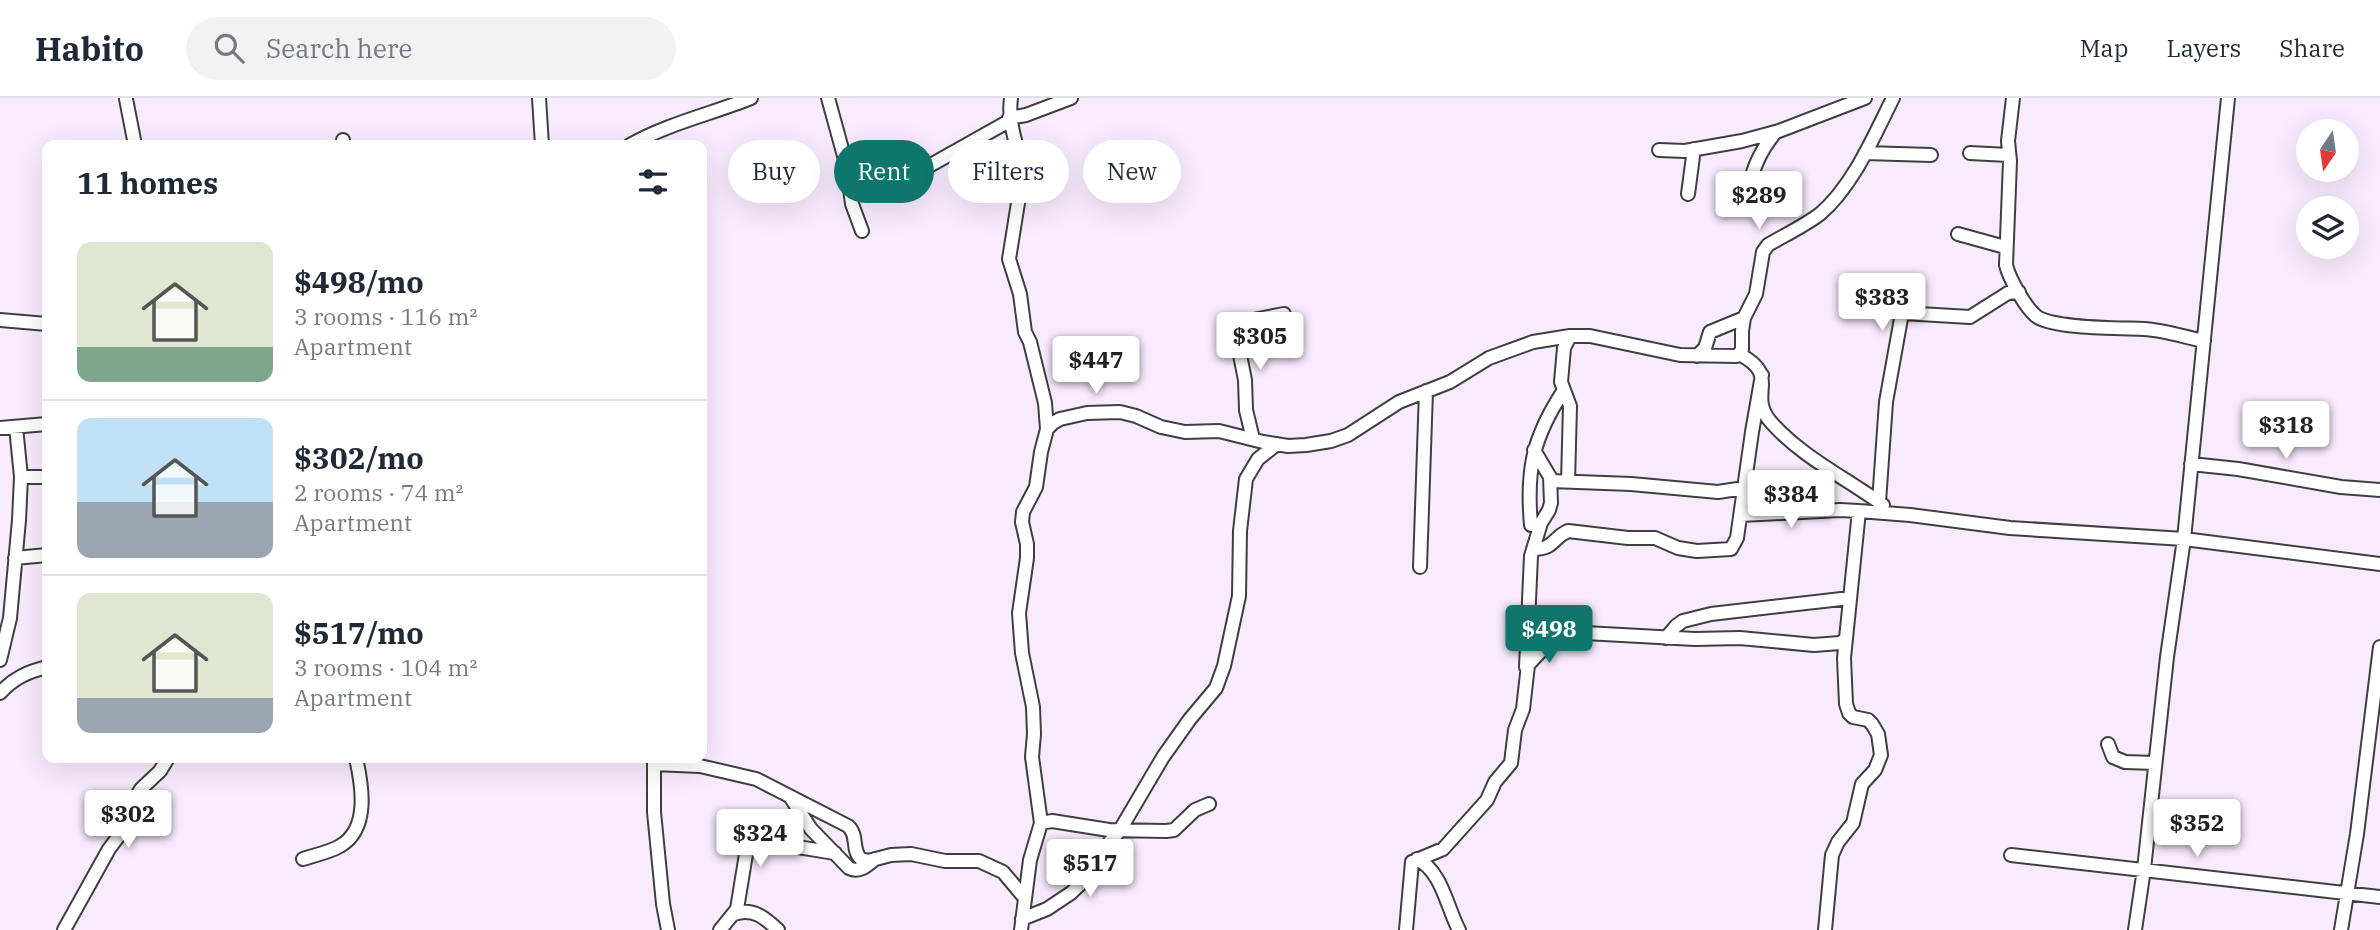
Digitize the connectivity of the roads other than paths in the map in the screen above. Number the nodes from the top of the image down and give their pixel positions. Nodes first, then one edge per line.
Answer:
1 (539, 98) edge
2 (751, 98) edge
3 (828, 98) edge
4 (1011, 98) edge
5 (1071, 98) edge
6 (1865, 98) edge
7 (1893, 98) edge
8 (2013, 98) edge
9 (2228, 98) edge
10 (126, 99) edge
11 (735, 101) edge
12 (1009, 119) junction
13 (1775, 132) junction
14 (134, 140) edge
15 (542, 140) edge
16 (641, 140) edge
17 (1694, 149) junction
18 (1659, 150) dead end
19 (1865, 153) junction
20 (1970, 153) dead end
21 (1931, 155) dead end
22 (2008, 155) junction
23 (934, 163) edge
24 (1748, 191) dead end
25 (1688, 194) dead end
26 (862, 231) dead end
27 (1958, 234) dead end
28 (2005, 247) junction
29 (2019, 292) junction
30 (1284, 314) dead end
31 (1744, 318) junction
32 (0, 320) edge
33 (42, 324) edge
34 (1570, 336) junction
35 (2204, 341) junction
36 (1739, 354) junction
37 (1697, 356) junction
38 (1762, 375) junction
39 (1564, 390) junction
40 (1426, 391) junction
41 (42, 424) edge
42 (16, 427) junction
43 (0, 428) edge
44 (1047, 429) junction
45 (1253, 439) junction
46 (1277, 444) junction
47 (1534, 450) junction
48 (2191, 464) junction
49 (21, 477) junction
50 (42, 477) edge
51 (1551, 481) junction
52 (1568, 482) junction
53 (1744, 488) junction
54 (2380, 489) edge
55 (1879, 502) junction
56 (1859, 511) junction
57 (1898, 514) junction
58 (1741, 515) junction
59 (1531, 525) dead end
60 (2184, 539) junction
61 (1533, 549) junction
62 (42, 555) edge
63 (15, 558) junction
64 (2380, 564) edge
65 (1420, 567) dead end
66 (1850, 598) junction
67 (1666, 638) junction
68 (1846, 639) junction
69 (2380, 647) edge
70 (0, 660) edge
71 (42, 668) edge
72 (1526, 671) junction
73 (0, 693) edge
74 (2108, 744) dead end
75 (165, 763) edge
76 (357, 763) edge
77 (654, 763) edge
78 (669, 763) edge
79 (2155, 763) junction
80 (2365, 778) junction
81 (2380, 780) edge
82 (789, 794) junction
83 (1209, 804) dead end
84 (1041, 823) junction
85 (1120, 830) junction
86 (835, 853) junction
87 (2011, 855) dead end
88 (877, 858) junction
89 (303, 859) dead end
90 (1417, 859) junction
91 (2144, 869) junction
92 (2348, 895) junction
93 (1024, 897) junction
94 (2380, 897) edge
95 (734, 914) junction
96 (1021, 925) edge
97 (64, 930) edge
98 (668, 930) edge
99 (720, 930) edge
100 (778, 930) edge
101 (1406, 930) edge
102 (1459, 930) edge
103 (1825, 930) edge
104 (2135, 930) edge
105 (2341, 930) edge

1 - 15 street
2 - 11 street
3 - 26 street
4 - 12 street
5 - 12 street
6 - 13 street
7 - 19 street
8 - 22 street
9 - 35 street
10 - 14 street
11 - 16 street
12 - 23 street
12 - 44 street
13 - 17 street
13 - 24 street
17 - 18 street
17 - 25 street
19 - 21 street
19 - 31 street
20 - 22 street
22 - 28 street
27 - 28 street
28 - 29 street
29 - 35 street
29 - 55 street
30 - 45 street
31 - 36 street
31 - 37 street
32 - 33 street
34 - 37 street
34 - 39 street
34 - 40 street
35 - 48 street
36 - 37 street
36 - 38 street
38 - 53 street
38 - 55 street
39 - 47 street
39 - 52 street
40 - 46 street
40 - 65 street
41 - 42 street
42 - 43 street
42 - 49 street
44 - 45 street
44 - 84 street
45 - 46 street
46 - 85 street
47 - 51 street
47 - 59 street
48 - 54 street
48 - 60 street
49 - 50 street
49 - 63 street
51 - 52 street
51 - 61 street
52 - 53 street
53 - 58 street
55 - 57 street
56 - 57 street
56 - 58 street
56 - 66 street
57 - 60 street
58 - 61 street
60 - 64 street
60 - 79 street
61 - 72 street
62 - 63 street
63 - 70 street
66 - 67 street
66 - 68 street
67 - 68 street
67 - 72 street
68 - 103 street
69 - 80 street
71 - 73 street
72 - 90 street
74 - 79 street
75 - 97 street
76 - 89 street
77 - 98 street
78 - 82 street
79 - 91 street
80 - 81 street
80 - 92 street
82 - 86 street
82 - 88 street
83 - 85 street
84 - 85 street
84 - 93 street
85 - 96 street
86 - 88 street
86 - 95 street
87 - 91 street
88 - 93 street
90 - 101 street
90 - 102 street
91 - 92 street
91 - 104 street
92 - 94 street
92 - 105 street
93 - 96 street
95 - 99 street
95 - 100 street

